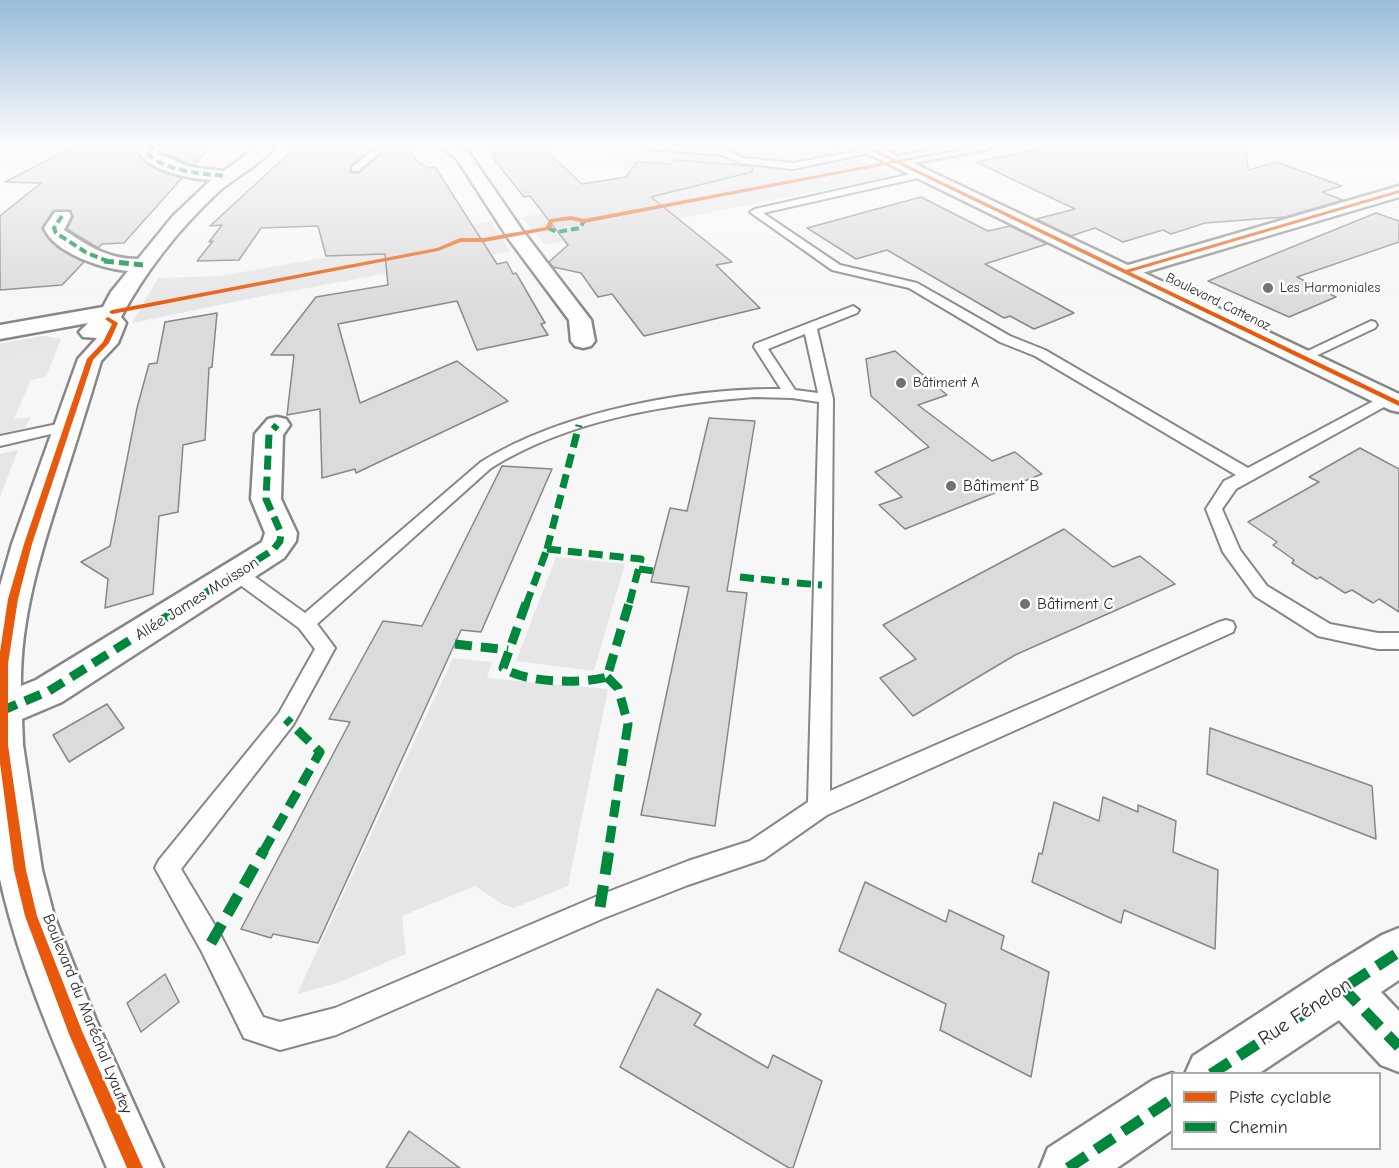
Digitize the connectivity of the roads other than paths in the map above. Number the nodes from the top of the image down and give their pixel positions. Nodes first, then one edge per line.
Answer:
1 (202, 200) edge
2 (492, 200) edge
3 (811, 200) edge
4 (976, 200) edge
5 (1367, 200) edge
6 (62, 216) dead end
7 (143, 265) junction
8 (1125, 272) junction
9 (853, 310) dead end
10 (110, 315) junction
11 (1371, 325) dead end
12 (810, 328) junction
13 (0, 332) edge
14 (583, 341) dead end
15 (1302, 357) junction
16 (791, 394) junction
17 (826, 399) junction
18 (1393, 402) edge
19 (277, 425) dead end
20 (67, 426) junction
21 (0, 441) edge
22 (1248, 476) junction
23 (238, 574) junction
24 (306, 623) junction
25 (1227, 627) dead end
26 (1399, 641) edge
27 (2, 711) edge
28 (819, 807) junction
29 (1399, 952) edge
30 (1342, 987) junction
31 (1399, 1047) edge
32 (1214, 1072) edge
33 (1171, 1100) edge
34 (135, 1168) edge
35 (1068, 1168) edge

1 - 7 street, Boulevard du Maréchal Lyautey
2 - 14 street
3 - 22 lane
4 - 8 street, Boulevard Cattenoz
5 - 8 street
6 - 7 street
7 - 10 street, Boulevard du Maréchal Lyautey
8 - 15 street, Boulevard Cattenoz
9 - 12 lane
10 - 13 street
10 - 20 street, Boulevard du Maréchal Lyautey
11 - 15 lane
12 - 16 lane
12 - 17 lane
15 - 18 street, Boulevard Cattenoz
16 - 17 lane
16 - 24 lane
17 - 28 lane
18 - 22 lane
19 - 23 street, Allée James Moisson
20 - 21 lane
20 - 27 street, Boulevard du Maréchal Lyautey
22 - 26 lane
23 - 24 lane
23 - 27 street, Allée James Moisson
24 - 28 lane
25 - 28 lane
27 - 34 street, Boulevard du Maréchal Lyautey
29 - 30 street, Rue Fénelon
30 - 31 street
30 - 32 street, Rue Fénelon
33 - 35 street

